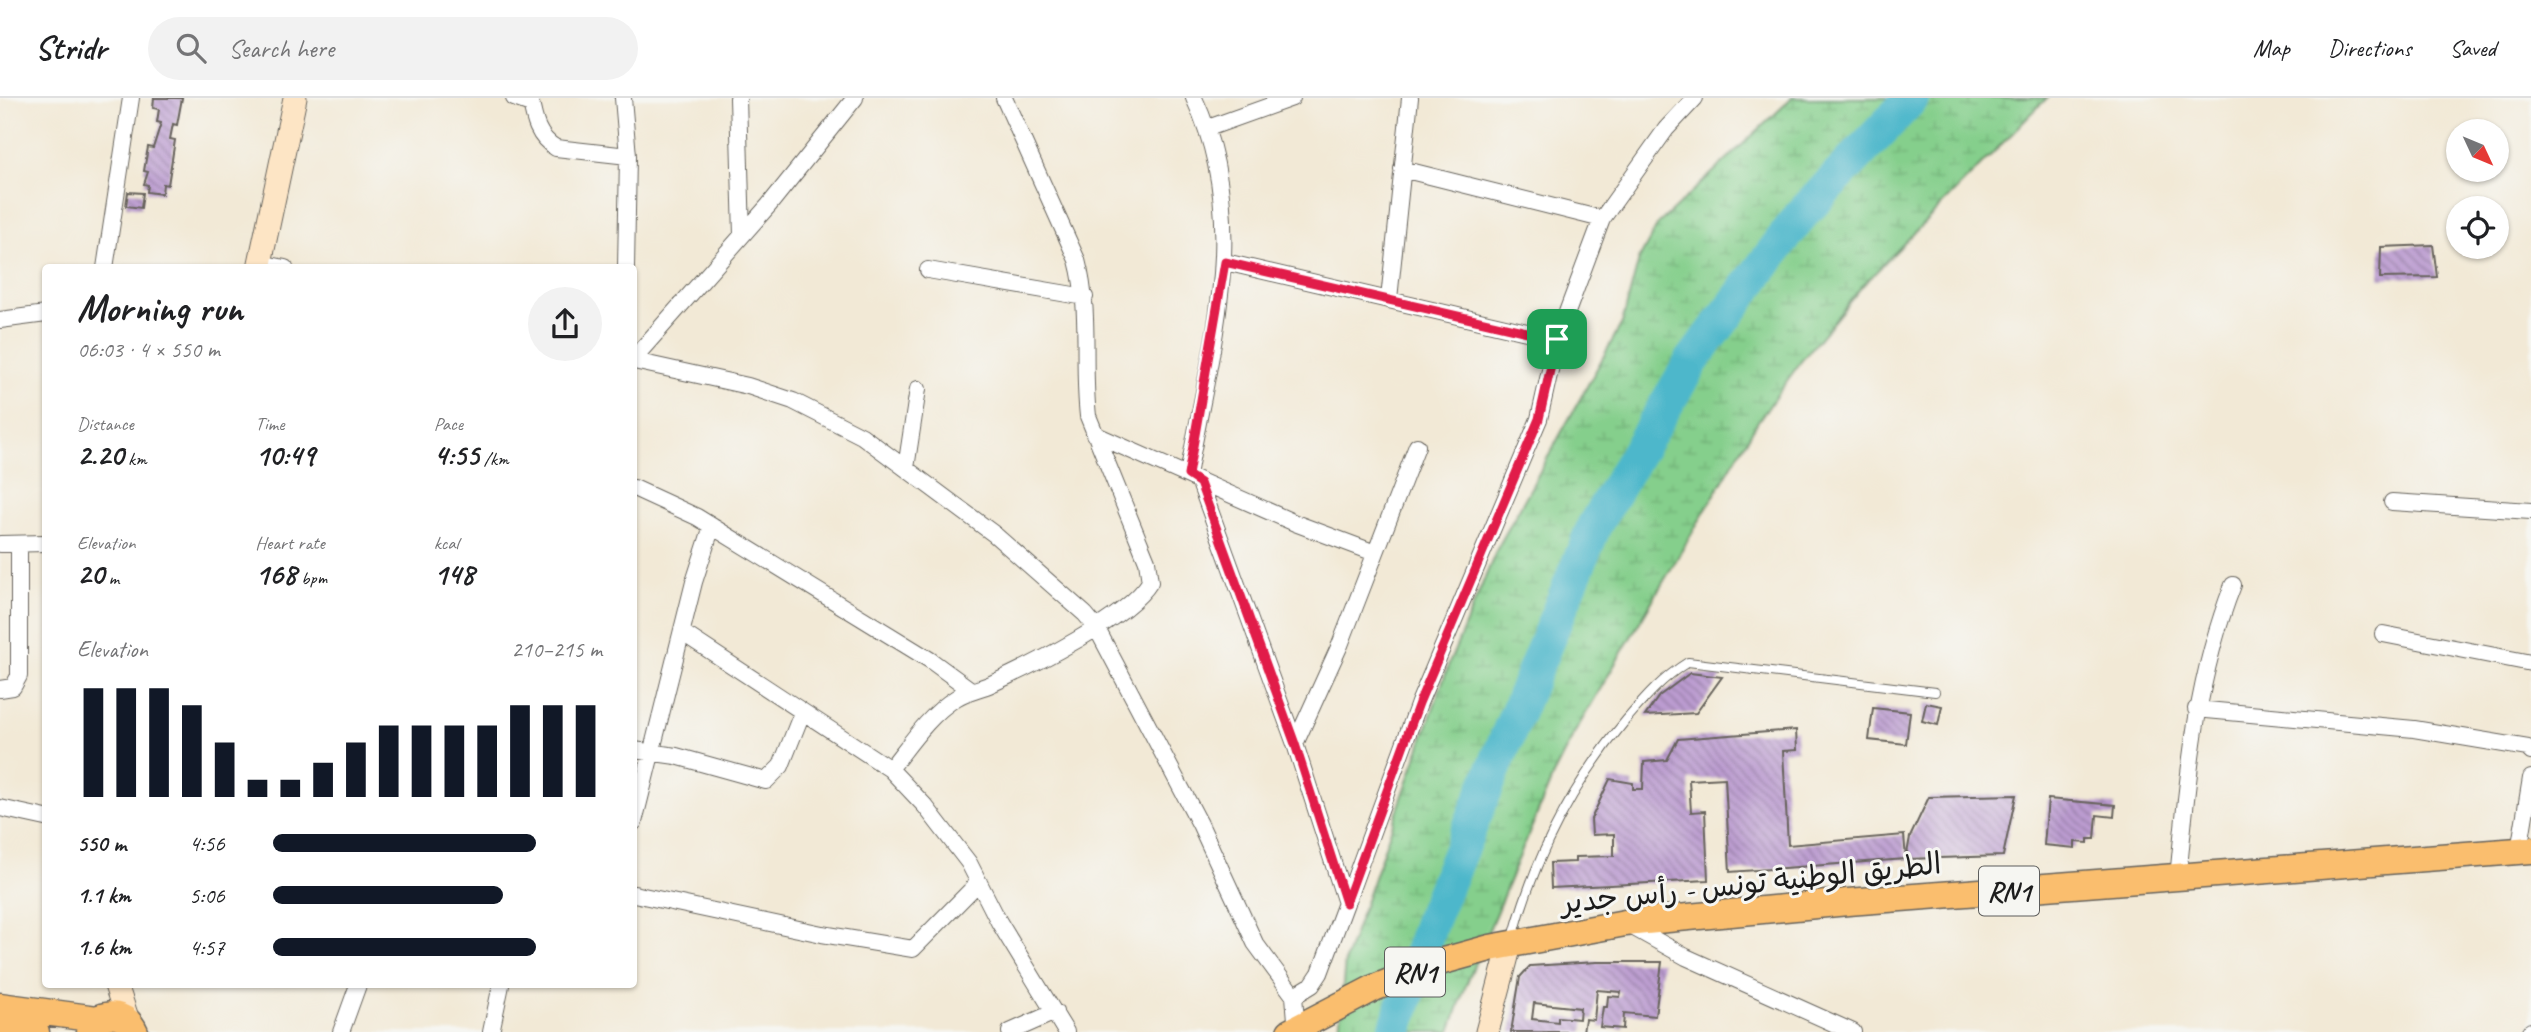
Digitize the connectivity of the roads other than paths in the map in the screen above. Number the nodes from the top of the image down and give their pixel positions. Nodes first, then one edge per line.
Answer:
1 (131, 98) edge
2 (295, 98) edge
3 (514, 98) edge
4 (623, 98) edge
5 (738, 98) edge
6 (855, 98) edge
7 (1004, 98) edge
8 (1195, 98) edge
9 (1292, 98) edge
10 (1410, 98) edge
11 (1695, 98) edge
12 (531, 101) edge
13 (1209, 128) junction
14 (628, 156) junction
15 (1402, 169) junction
16 (1602, 219) junction
17 (742, 236) junction
18 (1225, 262) junction
19 (106, 264) edge
20 (259, 264) edge
21 (626, 264) edge
22 (928, 270) dead end
23 (1086, 297) junction
24 (1389, 299) junction
25 (42, 315) edge
26 (0, 320) edge
27 (1557, 339) junction
28 (637, 357) edge
29 (637, 361) edge
30 (918, 389) dead end
31 (1094, 434) junction
32 (1416, 446) dead end
33 (906, 468) junction
34 (1194, 479) junction
35 (637, 489) edge
36 (2392, 502) dead end
37 (2531, 511) edge
38 (712, 526) junction
39 (42, 543) edge
40 (0, 544) edge
41 (19, 544) junction
42 (1374, 554) junction
43 (2233, 585) dead end
44 (1096, 627) junction
45 (683, 633) junction
46 (2383, 634) dead end
47 (2531, 663) edge
48 (0, 689) edge
49 (971, 690) junction
50 (1935, 692) dead end
51 (2196, 709) junction
52 (802, 713) junction
53 (1295, 744) junction
54 (637, 750) edge
55 (654, 750) junction
56 (2531, 752) edge
57 (890, 769) junction
58 (2531, 778) edge
59 (0, 808) edge
60 (637, 811) edge
61 (42, 817) edge
62 (2525, 850) edge
63 (2179, 878) junction
64 (979, 882) junction
65 (637, 895) edge
66 (1346, 903) junction
67 (1625, 923) junction
68 (1500, 946) junction
69 (112, 988) edge
70 (115, 988) edge
71 (357, 988) edge
72 (500, 988) edge
73 (1294, 996) junction
74 (0, 1006) edge
75 (1055, 1012) junction
76 (95, 1023) edge
77 (0, 1024) edge
78 (132, 1026) edge
79 (1295, 1031) edge
80 (36, 1032) edge
81 (341, 1032) edge
82 (491, 1032) edge
83 (1010, 1032) edge
84 (1066, 1032) edge
85 (1487, 1032) edge
86 (1853, 1032) edge

1 - 19 street
2 - 20 main road
3 - 12 street
4 - 14 street
5 - 17 street
6 - 17 street
7 - 23 street
8 - 13 street
9 - 13 street
10 - 15 street
11 - 16 street
12 - 14 street
13 - 18 street
14 - 21 street
15 - 16 street
15 - 24 street
16 - 27 street
17 - 28 street
18 - 24 street
18 - 34 street
22 - 23 street
23 - 31 street
24 - 27 street
25 - 26 street
27 - 66 street
29 - 33 street
30 - 33 street
31 - 34 street
31 - 44 street
32 - 42 street
33 - 44 street
34 - 42 street
34 - 53 street
35 - 38 street
36 - 37 street
38 - 45 street
38 - 49 street
39 - 41 street
40 - 41 street
41 - 48 street
42 - 53 street
43 - 51 street
44 - 49 street
44 - 73 street
45 - 52 street
45 - 55 street
46 - 47 street
49 - 57 street
50 - 68 lane
51 - 56 street
51 - 63 street
52 - 55 street
52 - 57 street
53 - 66 street
54 - 55 street
55 - 60 street
57 - 64 street
58 - 62 street
59 - 61 street
62 - 63 main road, الطريق الوطنية تونس - رأس جدير / RN1
63 - 67 main road, الطريق الوطنية تونس - رأس جدير / RN1
64 - 65 street
64 - 75 street
66 - 73 street
67 - 68 main road, الطريق الوطنية تونس - رأس جدير / RN1
67 - 86 street
68 - 79 main road, الطريق الوطنية تونس - رأس جدير / RN1
68 - 85 main road
69 - 76 main road
70 - 78 main road
71 - 81 street
72 - 82 street
73 - 79 street
74 - 76 main road
75 - 83 street
75 - 84 street
76 - 78 main road
77 - 80 main road

